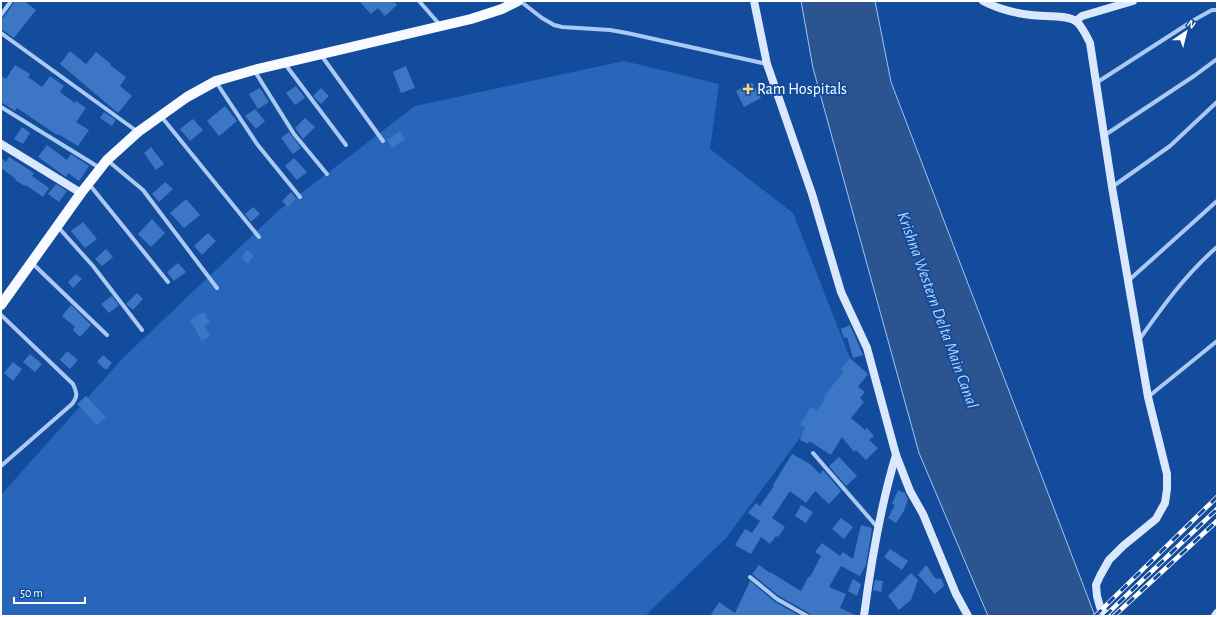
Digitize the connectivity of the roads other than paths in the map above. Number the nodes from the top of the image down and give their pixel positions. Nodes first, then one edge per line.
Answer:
1 (11, 1) edge
2 (419, 1) edge
3 (519, 1) edge
4 (754, 1) edge
5 (983, 1) edge
6 (1132, 1) edge
7 (1217, 10) edge
8 (1, 15) edge
9 (1076, 21) junction
10 (442, 26) junction
11 (1, 33) edge
12 (320, 53) junction
13 (1217, 59) edge
14 (283, 62) junction
15 (767, 64) junction
16 (254, 70) junction
17 (216, 82) junction
18 (1096, 84) junction
19 (1217, 102) edge
20 (1, 107) edge
21 (160, 115) junction
22 (138, 132) junction
23 (1104, 135) junction
24 (383, 141) dead end
25 (1, 144) edge
26 (346, 145) dead end
27 (107, 160) junction
28 (100, 169) junction
29 (327, 174) dead end
30 (88, 184) junction
31 (1112, 187) junction
32 (81, 193) junction
33 (300, 197) dead end
34 (1217, 201) edge
35 (57, 227) junction
36 (259, 237) dead end
37 (1217, 247) edge
38 (31, 263) junction
39 (1128, 281) junction
40 (168, 282) dead end
41 (217, 288) dead end
42 (1, 306) edge
43 (1, 315) edge
44 (142, 330) dead end
45 (107, 335) dead end
46 (1139, 340) junction
47 (1217, 341) edge
48 (1148, 397) junction
49 (813, 453) dead end
50 (896, 455) junction
51 (1, 466) edge
52 (878, 528) junction
53 (750, 577) dead end
54 (1217, 613) edge
55 (807, 616) edge
56 (864, 616) edge
57 (968, 616) edge
58 (1107, 616) edge
59 (1215, 616) edge

1 - 8 street
2 - 10 street
3 - 10 main road
3 - 15 street
4 - 15 street
5 - 9 street
6 - 9 street
7 - 18 street
9 - 18 street
10 - 12 main road
11 - 22 street
12 - 14 main road
12 - 24 street
13 - 23 street
14 - 16 main road
14 - 26 street
15 - 50 street
16 - 17 main road
16 - 29 street
17 - 21 main road
17 - 33 street
18 - 23 street
19 - 31 street
20 - 28 street
21 - 22 main road
21 - 36 street
22 - 27 main road
23 - 31 street
25 - 32 street
27 - 28 main road
27 - 41 street
28 - 30 main road
30 - 32 main road
30 - 40 street
31 - 39 street
32 - 35 main road
34 - 39 street
35 - 38 main road
35 - 44 street
37 - 46 street
38 - 42 main road
38 - 45 street
39 - 46 street
43 - 51 street
46 - 48 street
47 - 48 street
48 - 58 street
49 - 52 street
50 - 52 street
50 - 57 street
52 - 56 street
53 - 55 street
54 - 59 street

